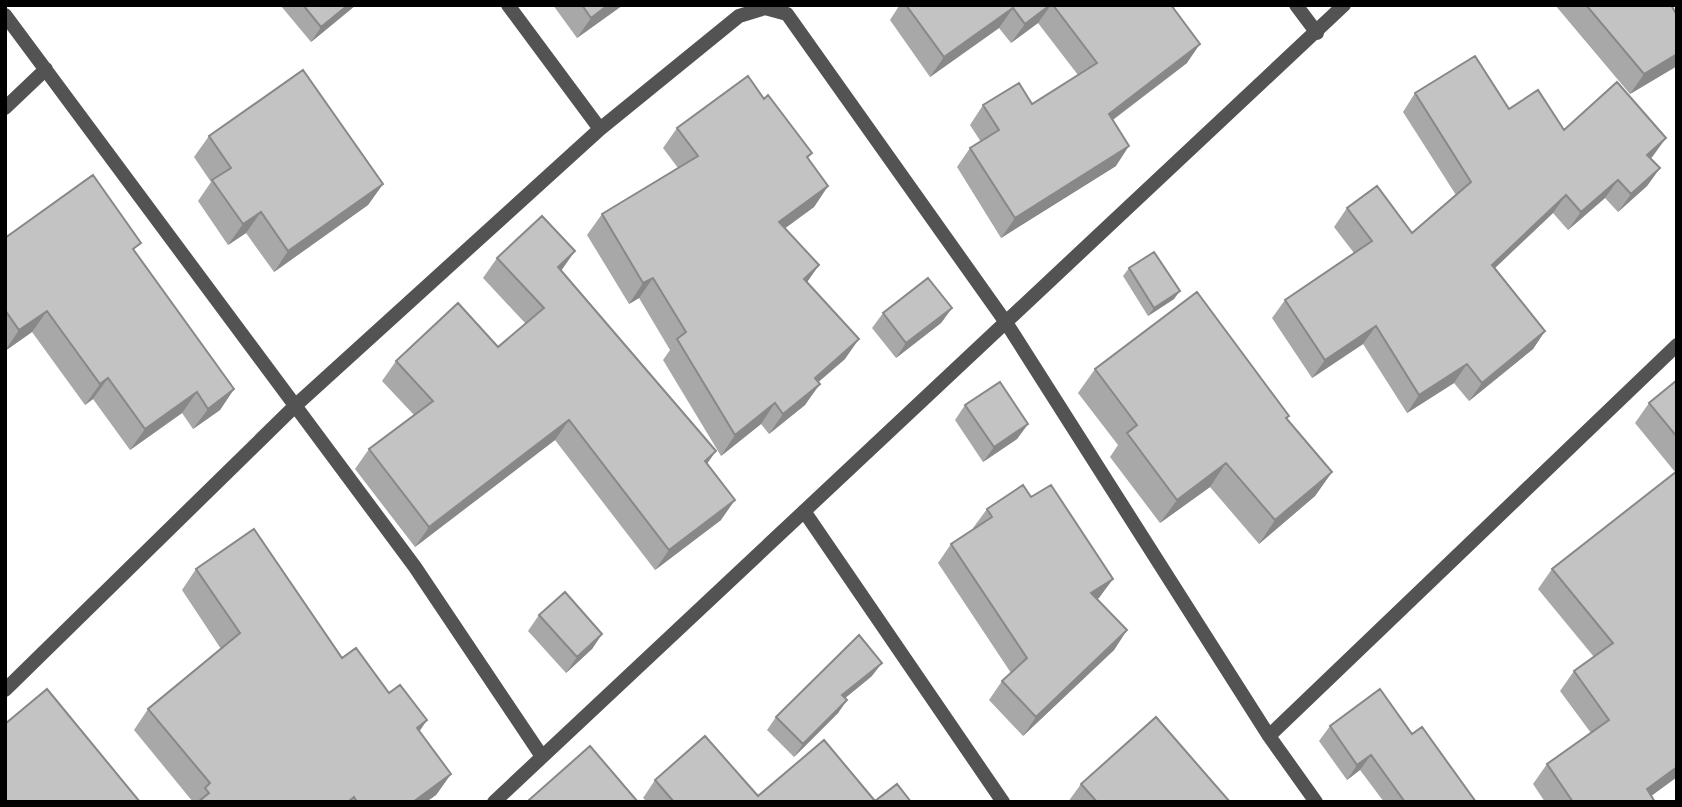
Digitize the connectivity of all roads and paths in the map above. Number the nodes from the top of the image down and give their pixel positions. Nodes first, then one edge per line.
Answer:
1 (508, 5) edge
2 (1296, 5) edge
3 (1344, 5) edge
4 (5, 15) edge
5 (1317, 33) junction
6 (46, 69) junction
7 (5, 108) edge
8 (600, 129) junction
9 (1007, 324) junction
10 (1677, 345) edge
11 (296, 405) junction
12 (804, 511) junction
13 (5, 690) edge
14 (1269, 736) junction
15 (541, 755) junction
16 (494, 802) edge
17 (1003, 802) edge
18 (1316, 802) edge

1 - 8 street
2 - 5 street
3 - 5 street
4 - 6 street
5 - 9 street
6 - 7 street
6 - 11 street
8 - 9 street
8 - 11 street
9 - 12 street
9 - 14 street
10 - 14 street
11 - 13 street
11 - 15 street
12 - 15 street
12 - 17 street
14 - 18 street
15 - 16 street

